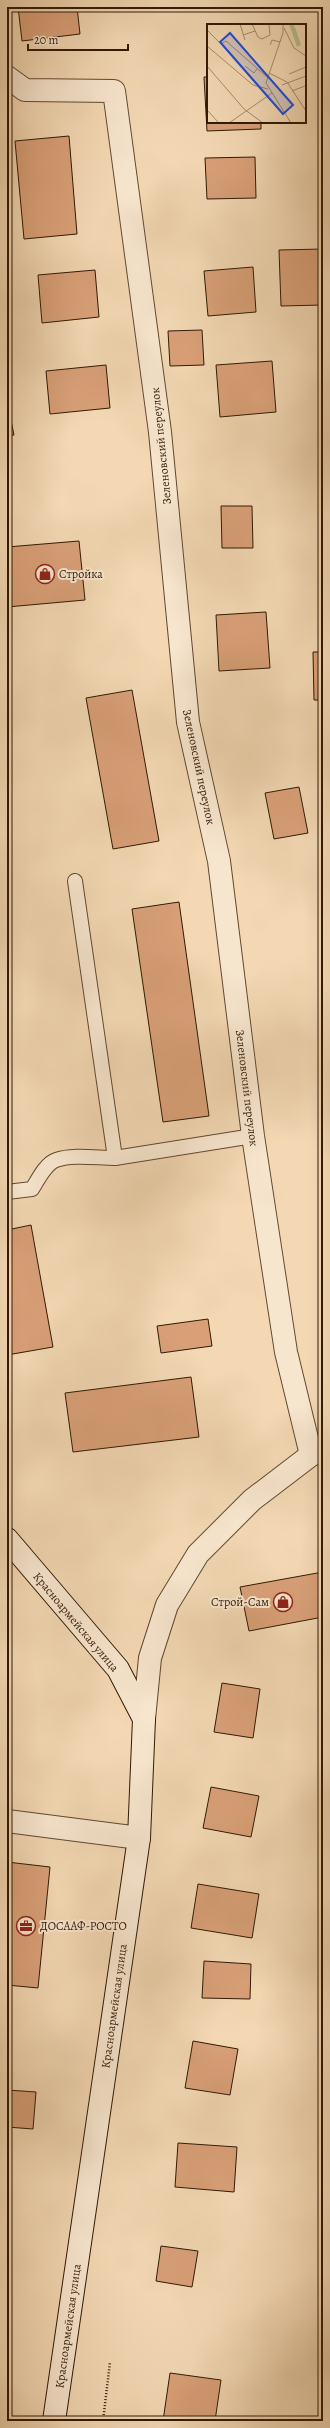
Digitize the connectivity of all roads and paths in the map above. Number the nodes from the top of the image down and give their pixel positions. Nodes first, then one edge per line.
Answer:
1 (7, 77) edge
2 (75, 881) dead end
3 (253, 1136) junction
4 (115, 1158) junction
5 (7, 1192) edge
6 (317, 1452) edge
7 (7, 1540) edge
8 (144, 1718) junction
9 (7, 1821) edge
10 (139, 1838) junction
11 (110, 2362) dead end
12 (54, 2421) edge
13 (103, 2421) edge

1 - 3 street, Зеленовский переулок
2 - 4 lane
3 - 4 lane
3 - 6 street, Зеленовский переулок
4 - 5 lane
6 - 8 street, Зеленовский переулок
7 - 8 street, Красноармейская улица
8 - 10 street, Красноармейская улица
9 - 10 street
10 - 12 street, Красноармейская улица
11 - 13 path

